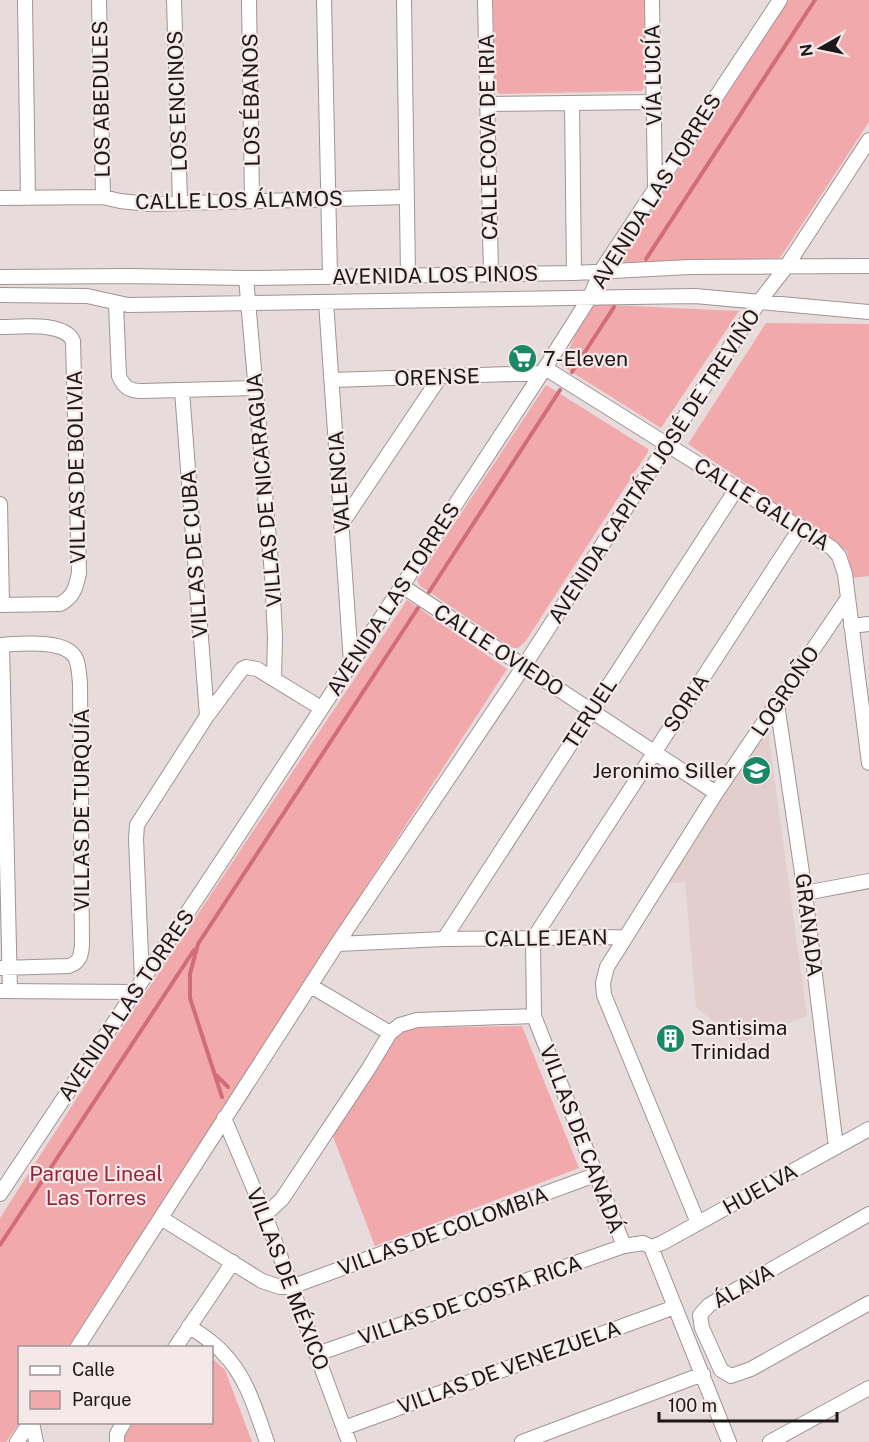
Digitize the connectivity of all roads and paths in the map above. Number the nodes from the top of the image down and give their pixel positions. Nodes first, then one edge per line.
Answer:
1 (26, 0) edge
2 (99, 0) edge
3 (174, 0) edge
4 (249, 0) edge
5 (324, 0) edge
6 (404, 0) edge
7 (485, 0) edge
8 (652, 0) edge
9 (780, 0) edge
10 (653, 102) junction
11 (572, 103) junction
12 (488, 104) junction
13 (869, 140) edge
14 (655, 187) junction
15 (103, 197) junction
16 (406, 197) junction
17 (0, 198) edge
18 (28, 198) junction
19 (328, 198) junction
20 (252, 200) junction
21 (180, 202) junction
22 (869, 266) edge
23 (786, 267) junction
24 (601, 271) junction
25 (574, 273) junction
26 (408, 275) junction
27 (491, 275) junction
28 (330, 276) junction
29 (0, 277) edge
30 (246, 278) junction
31 (0, 295) edge
32 (590, 297) junction
33 (248, 302) junction
34 (326, 302) junction
35 (759, 302) junction
36 (116, 304) junction
37 (869, 312) edge
38 (0, 327) edge
39 (543, 371) junction
40 (440, 376) junction
41 (332, 380) junction
42 (256, 388) junction
43 (182, 391) junction
44 (667, 444) junction
45 (737, 488) junction
46 (0, 504) edge
47 (342, 523) junction
48 (801, 527) junction
49 (402, 586) junction
50 (848, 598) junction
51 (1, 605) edge
52 (869, 624) edge
53 (851, 626) junction
54 (1, 645) edge
55 (351, 662) junction
56 (524, 666) junction
57 (274, 678) junction
58 (777, 704) junction
59 (321, 708) junction
60 (591, 711) junction
61 (865, 711) edge
62 (207, 716) junction
63 (654, 752) junction
64 (869, 763) edge
65 (716, 793) junction
66 (869, 881) edge
67 (805, 893) junction
68 (625, 937) junction
69 (444, 939) junction
70 (533, 939) junction
71 (338, 944) junction
72 (5, 968) edge
73 (142, 979) junction
74 (311, 986) junction
75 (5, 991) edge
76 (134, 992) junction
77 (534, 1016) junction
78 (390, 1033) junction
79 (224, 1118) junction
80 (869, 1129) edge
81 (836, 1147) junction
82 (595, 1175) junction
83 (0, 1194) edge
84 (869, 1214) edge
85 (265, 1215) junction
86 (161, 1218) junction
87 (698, 1223) junction
88 (624, 1246) junction
89 (651, 1247) junction
90 (232, 1262) junction
91 (291, 1287) junction
92 (869, 1303) edge
93 (675, 1306) junction
94 (189, 1326) junction
95 (78, 1346) edge
96 (176, 1346) edge
97 (317, 1354) junction
98 (703, 1374) junction
99 (869, 1388) edge
100 (30, 1424) edge
101 (32, 1424) edge
102 (122, 1424) edge
103 (344, 1428) junction
104 (17, 1442) edge
105 (36, 1442) edge
106 (117, 1442) edge
107 (267, 1442) edge
108 (349, 1442) edge
109 (522, 1442) edge
110 (729, 1442) edge
111 (770, 1442) edge

1 - 18 street
2 - 15 street, LOS ABEDULES
3 - 21 street, LOS ENCINOS
4 - 20 street, LOS ÉBANOS
5 - 19 street
6 - 16 street
7 - 12 street, CALLE COVA DE IRIA
8 - 10 street, VÍA LUCÍA
9 - 14 street, AVENIDA LAS TORRES
10 - 11 street
10 - 14 street, VÍA LUCÍA
11 - 12 street
11 - 25 street
12 - 27 street, CALLE COVA DE IRIA
13 - 23 street
14 - 24 street, AVENIDA LAS TORRES
15 - 18 street, CALLE LOS ÁLAMOS
15 - 21 street, CALLE LOS ÁLAMOS
16 - 19 street, CALLE LOS ÁLAMOS
16 - 26 street
17 - 18 street, CALLE LOS ÁLAMOS
19 - 20 street, CALLE LOS ÁLAMOS
19 - 28 street
20 - 21 street, CALLE LOS ÁLAMOS
22 - 23 street, AVENIDA LOS PINOS
23 - 24 street, AVENIDA LOS PINOS
23 - 35 street, AVENIDA CAPITÁN JOSÉ DE TREVIÑO
24 - 25 street, AVENIDA LOS PINOS
24 - 32 street, AVENIDA LAS TORRES
25 - 27 street, AVENIDA LOS PINOS
26 - 27 street, AVENIDA LOS PINOS
26 - 28 street, AVENIDA LOS PINOS
28 - 30 street, AVENIDA LOS PINOS
29 - 30 street, AVENIDA LOS PINOS
30 - 33 street, VILLAS DE NICARAGUA
31 - 36 street, AVENIDA LOS PINOS
32 - 34 street, AVENIDA LOS PINOS
32 - 35 street, AVENIDA LOS PINOS
32 - 39 street, AVENIDA LAS TORRES
33 - 34 street, AVENIDA LOS PINOS
33 - 36 street, AVENIDA LOS PINOS
33 - 42 street, VILLAS DE NICARAGUA
34 - 41 street, VALENCIA
35 - 37 street
35 - 44 street, AVENIDA CAPITÁN JOSÉ DE TREVIÑO
36 - 43 street
38 - 51 street, VILLAS DE BOLIVIA
39 - 40 street, ORENSE
39 - 44 street, CALLE GALICIA
39 - 49 street, AVENIDA LAS TORRES
40 - 41 street, ORENSE
40 - 47 street
41 - 47 street, VALENCIA
42 - 43 street
42 - 57 street, VILLAS DE NICARAGUA
43 - 62 street, VILLAS DE CUBA
44 - 45 street, CALLE GALICIA
44 - 56 street, AVENIDA CAPITÁN JOSÉ DE TREVIÑO
45 - 48 street, CALLE GALICIA
45 - 60 street, TERUEL
46 - 51 street
47 - 55 street, VALENCIA
48 - 50 street, CALLE GALICIA
48 - 63 street, SORIA
49 - 55 street, AVENIDA LAS TORRES
49 - 56 street, CALLE OVIEDO
50 - 53 street
50 - 58 street, LOGROÑO
52 - 53 street
53 - 61 street
54 - 72 street
54 - 72 street, VILLAS DE TURQUÍA
55 - 59 street, AVENIDA LAS TORRES
56 - 60 street, CALLE OVIEDO
56 - 71 street
57 - 59 street
57 - 62 street
58 - 65 street, LOGROÑO
58 - 67 street, GRANADA
59 - 73 street, AVENIDA LAS TORRES
60 - 63 street, CALLE OVIEDO
60 - 69 street, TERUEL
61 - 64 street
62 - 73 street
63 - 65 street, CALLE OVIEDO
63 - 70 street, SORIA
65 - 68 street, LOGROÑO
66 - 67 street
67 - 81 street, GRANADA
68 - 70 street, CALLE JEAN
68 - 87 street, CALLE JEAN
69 - 70 street, CALLE JEAN
69 - 71 street, CALLE JEAN
70 - 77 street, VILLAS DE CANADÁ
71 - 74 street
72 - 75 street
73 - 76 street, AVENIDA LAS TORRES
74 - 78 street
74 - 79 street
75 - 76 street
76 - 83 street, AVENIDA LAS TORRES
77 - 78 street
77 - 82 street, VILLAS DE CANADÁ
78 - 85 street
79 - 85 street, VILLAS DE MÉXICO
79 - 86 street
80 - 81 street, HUELVA
81 - 87 street, HUELVA
82 - 88 street, VILLAS DE CANADÁ
82 - 91 street, VILLAS DE COLOMBIA
84 - 92 street, ÁLAVA
85 - 91 street, VILLAS DE MÉXICO
86 - 90 street
86 - 95 street
87 - 89 street, HUELVA
88 - 89 street, VILLAS DE CANADÁ
88 - 97 street, VILLAS DE COSTA RICA
89 - 93 street, VILLAS DE CANADÁ
90 - 91 street
90 - 94 street
91 - 97 street, VILLAS DE MÉXICO
93 - 98 street, VILLAS DE CANADÁ
93 - 103 street, VILLAS DE VENEZUELA
94 - 96 street
94 - 107 street
97 - 103 street, VILLAS DE MÉXICO
98 - 109 street
98 - 110 street, VILLAS DE CANADÁ
99 - 111 street
100 - 104 street
101 - 105 street
102 - 106 street
103 - 108 street, VILLAS DE MÉXICO

